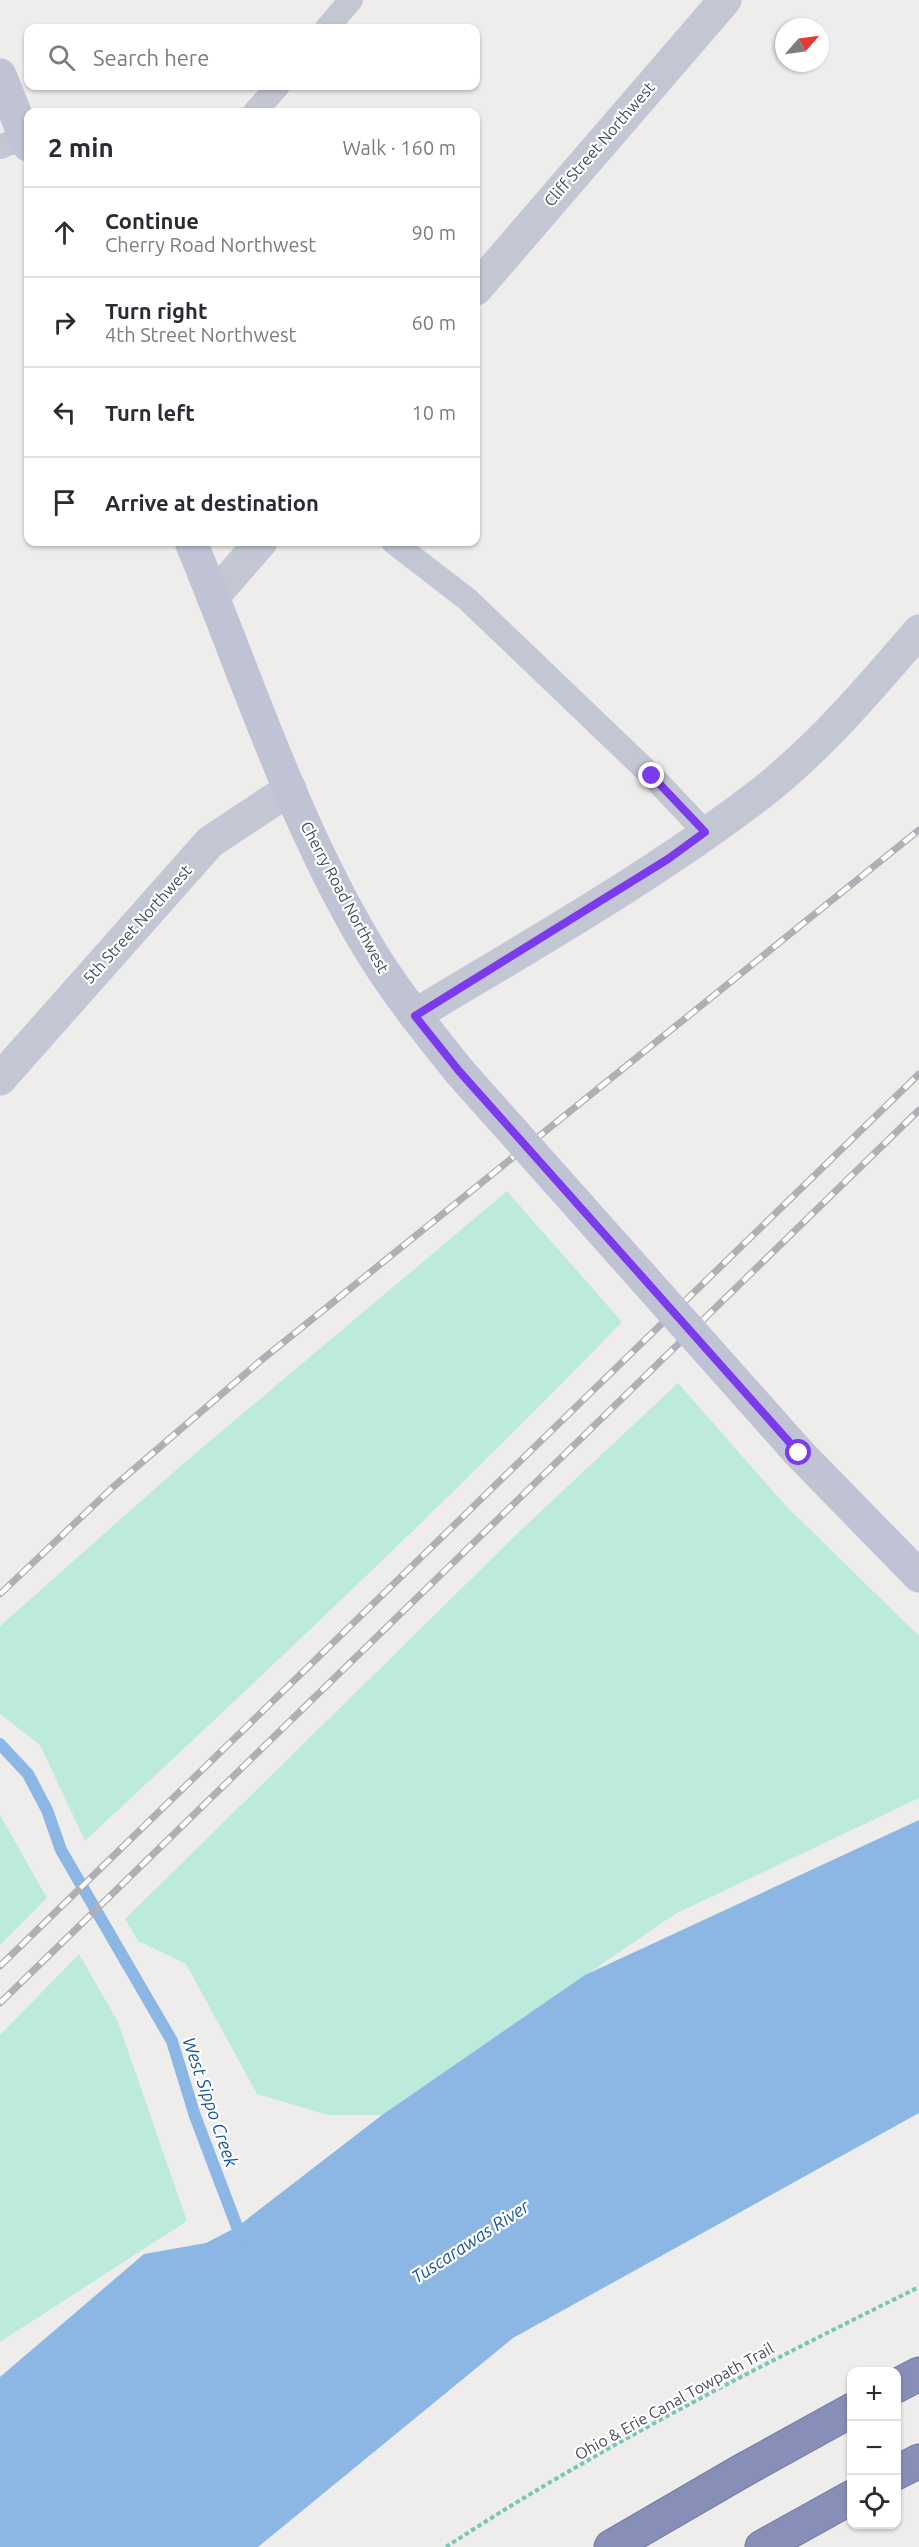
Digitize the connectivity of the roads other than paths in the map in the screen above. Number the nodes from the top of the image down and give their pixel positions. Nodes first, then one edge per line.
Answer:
1 (351, 0) edge
2 (725, 0) edge
3 (330, 24) edge
4 (0, 75) edge
5 (274, 90) edge
6 (259, 108) edge
7 (18, 143) edge
8 (480, 283) edge
9 (193, 546) edge
10 (258, 546) edge
11 (398, 546) edge
12 (213, 597) junction
13 (919, 631) edge
14 (290, 789) junction
15 (705, 832) junction
16 (415, 1016) junction
17 (0, 1079) edge
18 (919, 1576) edge
19 (919, 2374) edge
20 (901, 2384) edge
21 (847, 2413) edge
22 (919, 2461) edge
23 (901, 2471) edge
24 (919, 2485) edge
25 (901, 2490) edge
26 (847, 2501) edge
27 (611, 2547) edge
28 (762, 2547) edge

1 - 3 lane
2 - 8 street, Cliff Street Northwest
4 - 7 street
5 - 6 lane
9 - 12 street, Cherry Road Northwest
10 - 12 street
11 - 15 lane
12 - 14 street, Cherry Road Northwest
13 - 15 street
14 - 16 street, Cherry Road Northwest
14 - 17 street, 5th Street Northwest
15 - 16 street
16 - 18 street, Cherry Road Northwest, bridge
19 - 20 highway
21 - 27 highway
22 - 23 highway
24 - 25 highway
26 - 28 highway

